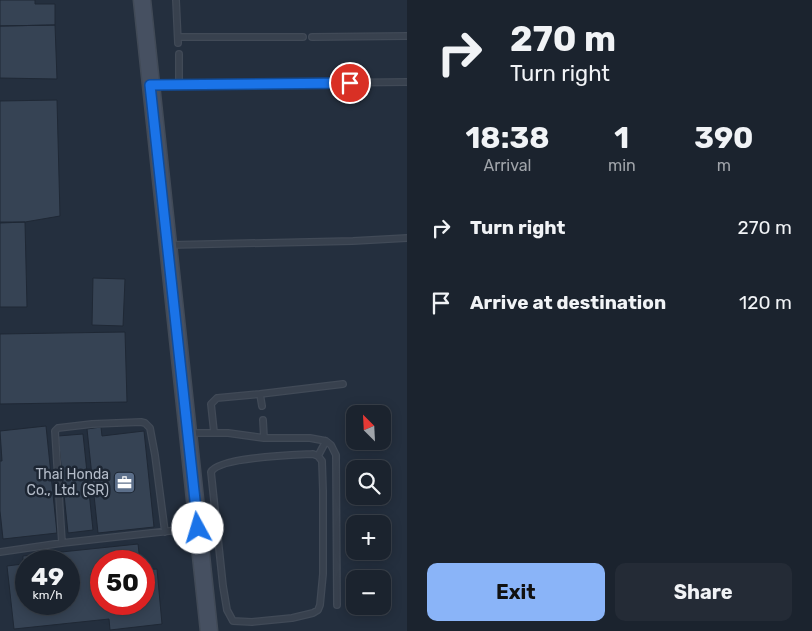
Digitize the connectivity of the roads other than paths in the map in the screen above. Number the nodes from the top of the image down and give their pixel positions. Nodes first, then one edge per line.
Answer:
1 (142, 0) edge
2 (176, 0) edge
3 (407, 36) edge
4 (303, 37) dead end
5 (312, 37) dead end
6 (178, 54) dead end
7 (407, 82) edge
8 (150, 85) junction
9 (179, 85) junction
10 (407, 238) edge
11 (168, 245) junction
12 (343, 384) dead end
13 (260, 394) junction
14 (262, 406) dead end
15 (263, 420) dead end
16 (214, 432) junction
17 (188, 433) junction
18 (264, 438) junction
19 (326, 441) junction
20 (318, 456) junction
21 (198, 528) junction
22 (165, 532) junction
23 (62, 543) junction
24 (0, 552) edge
25 (337, 605) dead end
26 (209, 631) edge

1 - 8 main road
2 - 4 lane
3 - 5 lane
6 - 9 lane
7 - 9 lane
8 - 9 lane
8 - 11 main road
10 - 11 lane
11 - 17 main road
12 - 13 lane
13 - 14 lane
13 - 16 lane
15 - 18 lane
16 - 17 lane
16 - 18 lane
17 - 21 main road
18 - 19 lane
19 - 20 lane
19 - 25 lane
20 - 20 lane
21 - 22 lane
21 - 26 main road
22 - 23 lane
22 - 23 lane
23 - 24 lane

